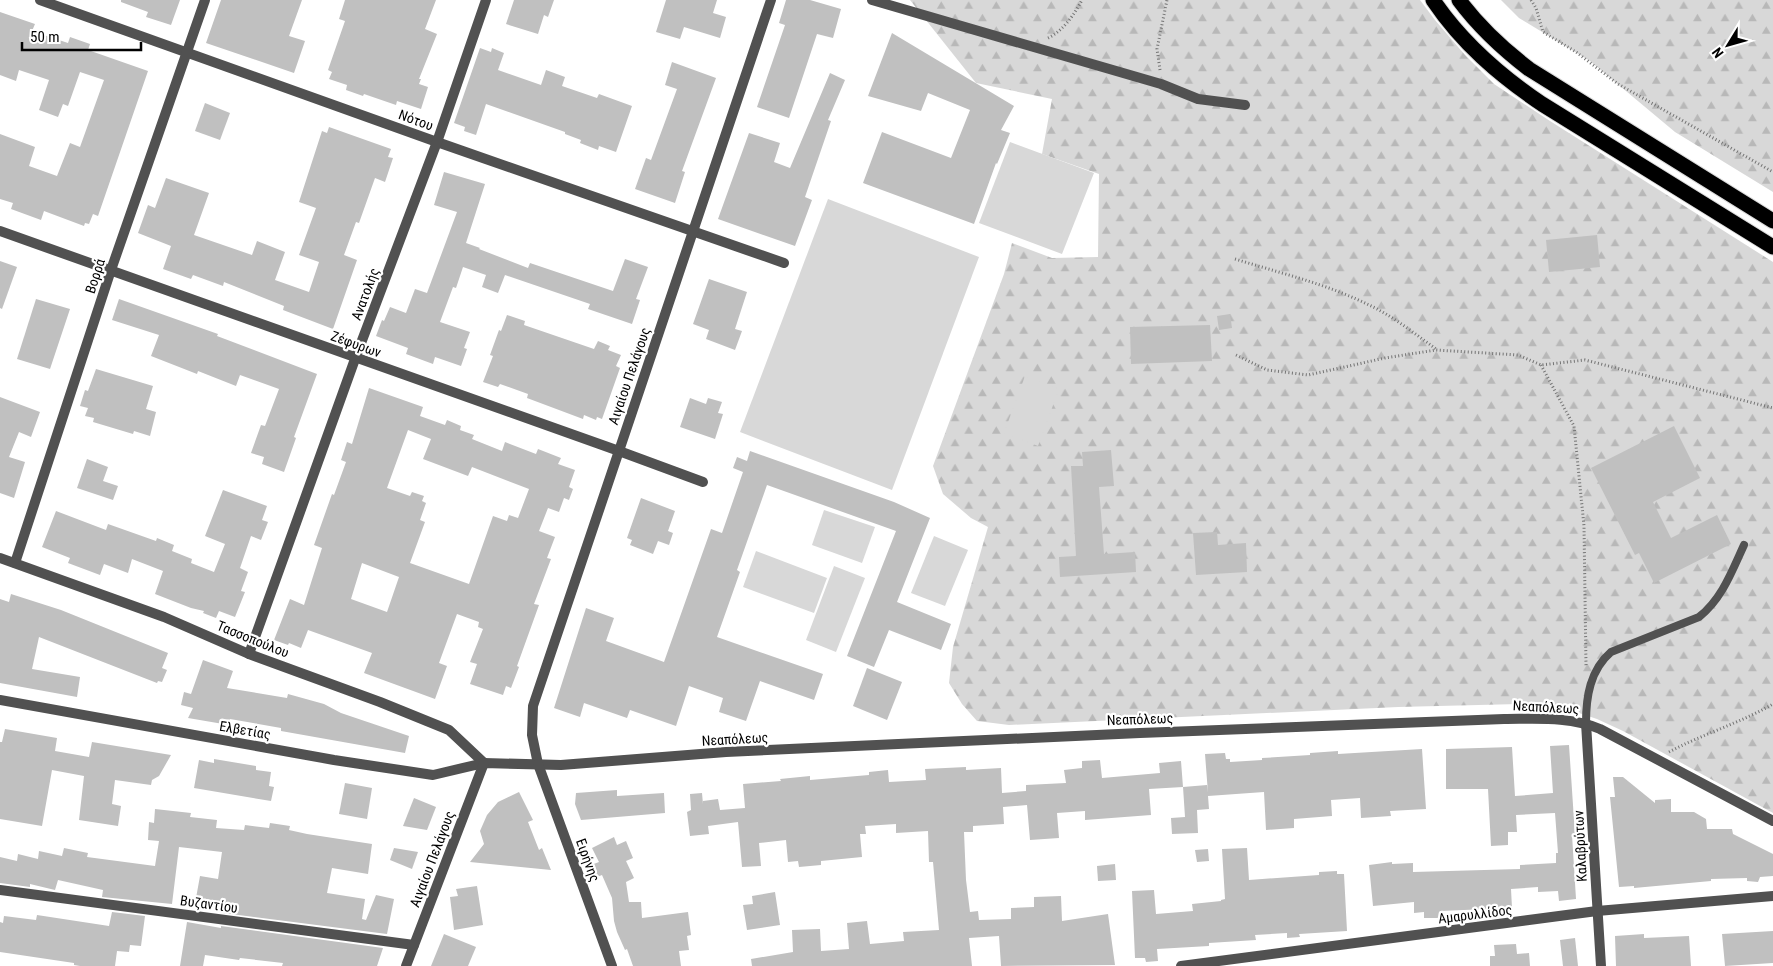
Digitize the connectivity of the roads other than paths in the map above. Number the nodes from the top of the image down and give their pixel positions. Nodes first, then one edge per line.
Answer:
1 (40, 0) edge
2 (205, 0) edge
3 (486, 0) edge
4 (771, 0) edge
5 (872, 0) edge
6 (1433, 0) edge
7 (1459, 0) edge
8 (187, 52) junction
9 (1245, 105) dead end
10 (437, 142) junction
11 (1773, 221) edge
12 (693, 231) junction
13 (0, 232) edge
14 (1773, 247) edge
15 (784, 263) dead end
16 (111, 270) junction
17 (355, 359) junction
18 (619, 451) junction
19 (703, 482) dead end
20 (1744, 545) dead end
21 (0, 558) edge
22 (15, 563) junction
23 (249, 654) junction
24 (0, 700) edge
25 (1586, 724) junction
26 (484, 763) junction
27 (538, 764) junction
28 (1773, 821) edge
29 (0, 890) edge
30 (1773, 896) edge
31 (1597, 912) junction
32 (414, 945) junction
33 (406, 966) edge
34 (612, 966) edge
35 (1181, 966) edge
36 (1601, 966) edge

1 - 8 street, Νότου
2 - 8 street, Βορρά
3 - 10 street, Ανατολής
4 - 12 street, Αιγαίου Πελάγους
5 - 9 street
6 - 14 highway
7 - 11 highway
8 - 10 street, Νότου
8 - 16 street, Βορρά
10 - 12 street, Νότου
10 - 17 street, Ανατολής
12 - 15 street, Νότου
12 - 18 street, Αιγαίου Πελάγους
13 - 16 street, Ζέφυρων
16 - 17 street, Ζέφυρων
16 - 22 street, Βορρά
17 - 18 street, Ζέφυρων
17 - 23 street, Ανατολής
18 - 19 street, Ζέφυρων
18 - 27 street, Αιγαίου Πελάγους
20 - 25 lane
21 - 22 street, Τασσοπούλου
22 - 23 street, Τασσοπούλου
23 - 26 street, Τασσοπούλου
24 - 26 street, Ελβετίας
25 - 27 street, Νεαπόλεως
25 - 28 street, Νεαπόλεως
25 - 31 street, Καλαβρύτων
26 - 27 street, Νεαπόλεως
26 - 32 street, Αιγαίου Πελάγους
27 - 34 street, Ειρήνης
29 - 32 street, Βυζαντίου
30 - 31 street, Αμαρυλλίδος
31 - 35 street, Αμαρυλλίδος
31 - 36 street, Καλαβρύτων
32 - 33 street, Αιγαίου Πελάγους

